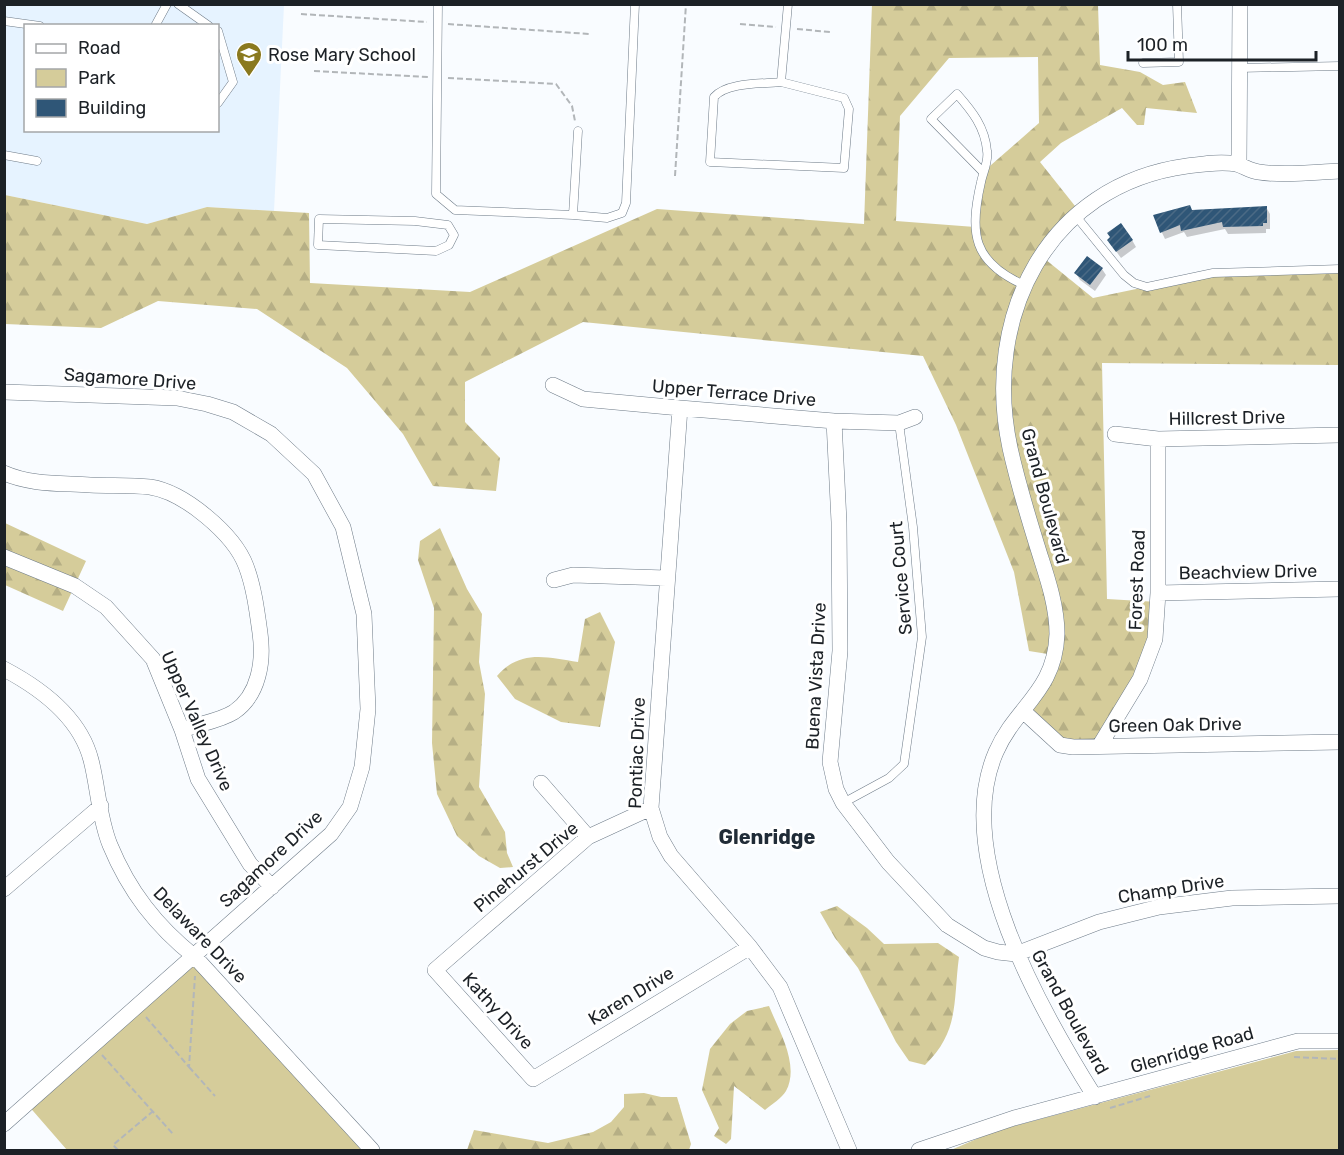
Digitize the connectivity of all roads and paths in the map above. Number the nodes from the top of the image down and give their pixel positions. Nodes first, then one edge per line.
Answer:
1 (167, 4) edge
2 (178, 4) edge
3 (438, 4) edge
4 (635, 4) edge
5 (686, 4) edge
6 (788, 4) edge
7 (1177, 4) edge
8 (1240, 4) edge
9 (4, 21) edge
10 (26, 24) edge
11 (156, 24) edge
12 (206, 24) edge
13 (219, 34) edge
14 (1143, 63) dead end
15 (1340, 66) edge
16 (1239, 68) junction
17 (314, 71) dead end
18 (437, 77) junction
19 (781, 82) junction
20 (219, 102) edge
21 (578, 132) joint
22 (4, 155) edge
23 (37, 161) dead end
24 (1239, 164) junction
25 (1340, 171) edge
26 (983, 172) junction
27 (675, 176) dead end
28 (455, 210) junction
29 (573, 214) junction
30 (1075, 215) junction
31 (448, 225) junction
32 (1340, 269) edge
33 (1024, 285) junction
34 (553, 385) dead end
35 (4, 392) edge
36 (680, 408) junction
37 (915, 417) dead end
38 (834, 421) junction
39 (899, 423) junction
40 (1115, 434) dead end
41 (1340, 435) edge
42 (1158, 439) junction
43 (4, 473) edge
44 (4, 557) edge
45 (666, 578) junction
46 (554, 580) dead end
47 (1340, 589) edge
48 (1158, 593) junction
49 (4, 669) edge
50 (1023, 711) junction
51 (182, 730) junction
52 (1340, 742) edge
53 (1100, 745) junction
54 (541, 783) dead end
55 (843, 802) junction
56 (100, 806) junction
57 (651, 808) junction
58 (588, 837) junction
59 (272, 887) junction
60 (4, 889) edge
61 (1340, 896) edge
62 (750, 947) junction
63 (1016, 954) junction
64 (195, 957) junction
65 (435, 970) joint
66 (195, 973) dead end
67 (146, 1016) dead end
68 (1340, 1041) edge
69 (102, 1055) dead end
70 (189, 1067) junction
71 (533, 1079) joint
72 (215, 1096) dead end
73 (1095, 1097) junction
74 (152, 1112) junction
75 (4, 1124) edge
76 (173, 1134) dead end
77 (118, 1150) edge
78 (372, 1150) edge
79 (849, 1150) edge
80 (919, 1150) edge

1 - 11 lane
2 - 12 lane
3 - 18 lane
4 - 29 lane
5 - 27 path
6 - 19 lane
7 - 14 lane
8 - 16 street
9 - 10 lane
13 - 20 lane
15 - 16 lane
16 - 24 street
17 - 18 path
18 - 21 path
18 - 28 lane
19 - 19 lane
21 - 29 lane
22 - 23 lane
24 - 25 street, Grand Boulevard
24 - 30 street, Grand Boulevard
26 - 26 lane
26 - 33 lane
28 - 29 lane
28 - 31 lane
30 - 32 lane
30 - 33 street, Grand Boulevard
31 - 31 lane
33 - 50 street, Grand Boulevard
34 - 36 street, Upper Terrace Drive
35 - 59 street, Sagamore Drive
36 - 38 street, Upper Terrace Drive
36 - 45 street, Pontiac Drive
37 - 39 street, Upper Terrace Drive
38 - 39 street, Upper Terrace Drive
38 - 55 street, Buena Vista Drive
39 - 55 lane, Service Court
40 - 42 street, Hillcrest Drive
41 - 42 street, Hillcrest Drive
42 - 48 street, Forest Road
43 - 51 street
44 - 51 street, Upper Valley Drive
45 - 46 street
45 - 57 street, Pontiac Drive
47 - 48 street, Beachview Drive
48 - 53 street, Forest Road
49 - 56 street, Delaware Drive
50 - 53 street, Green Oak Drive
50 - 63 street, Grand Boulevard
51 - 59 street, Upper Valley Drive
52 - 53 street, Green Oak Drive
54 - 58 street
55 - 63 street, Buena Vista Drive
56 - 60 street
56 - 64 street, Delaware Drive
57 - 58 street, Pinehurst Drive
57 - 62 street, Pontiac Drive
58 - 65 street, Pinehurst Drive
59 - 64 street, Sagamore Drive
61 - 63 street, Champ Drive
62 - 71 street, Karen Drive
62 - 79 street, Pontiac Drive
63 - 73 street, Grand Boulevard
64 - 75 street, Sagamore Drive
64 - 78 street, Delaware Drive
65 - 71 street, Kathy Drive
66 - 70 path
67 - 70 path
68 - 73 street, Glenridge Road
69 - 74 path
70 - 72 path
73 - 80 street, Glenridge Road
74 - 76 path
74 - 77 path

